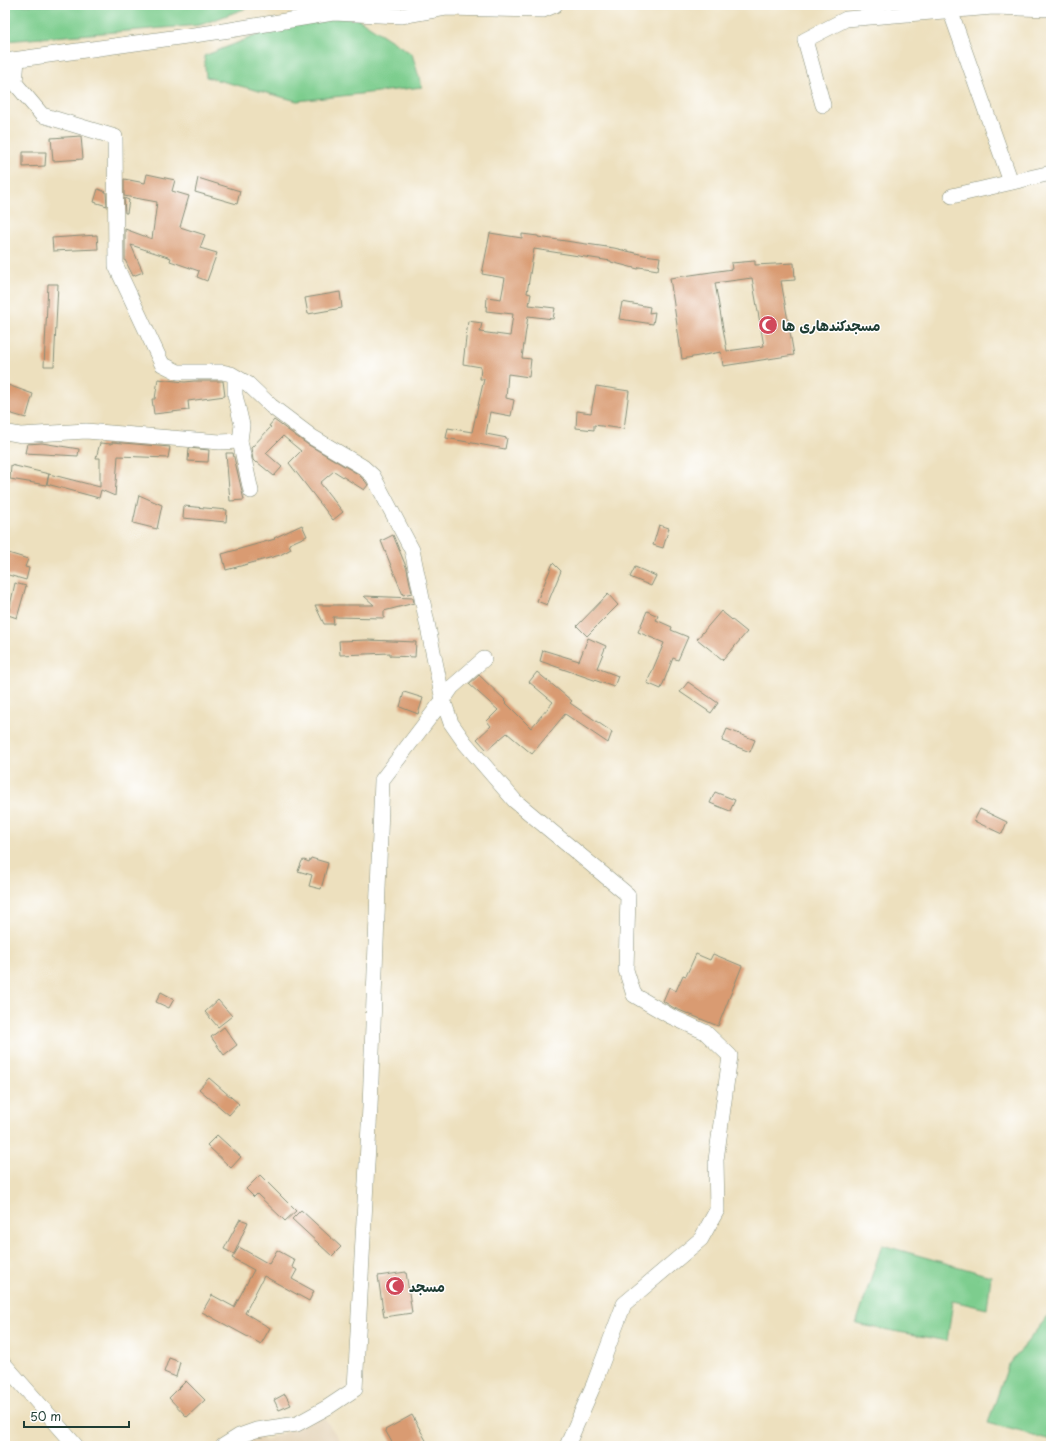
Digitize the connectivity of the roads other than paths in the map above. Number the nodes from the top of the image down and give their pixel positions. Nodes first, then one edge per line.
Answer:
1 (555, 5) edge
2 (1051, 9) edge
3 (950, 10) junction
4 (11, 61) edge
5 (824, 105) dead end
6 (1051, 173) edge
7 (1011, 182) junction
8 (952, 196) dead end
9 (235, 377) junction
10 (5, 432) edge
11 (240, 441) junction
12 (251, 491) dead end
13 (484, 659) dead end
14 (443, 700) junction
15 (5, 1365) edge
16 (76, 1446) edge
17 (224, 1446) edge
18 (567, 1446) edge

1 - 4 street
2 - 3 street
3 - 5 street
3 - 7 street
4 - 9 street
6 - 7 street
7 - 8 street
9 - 11 street
9 - 14 street
10 - 11 street
11 - 12 street
13 - 14 street
14 - 17 street
14 - 18 street
15 - 16 street

